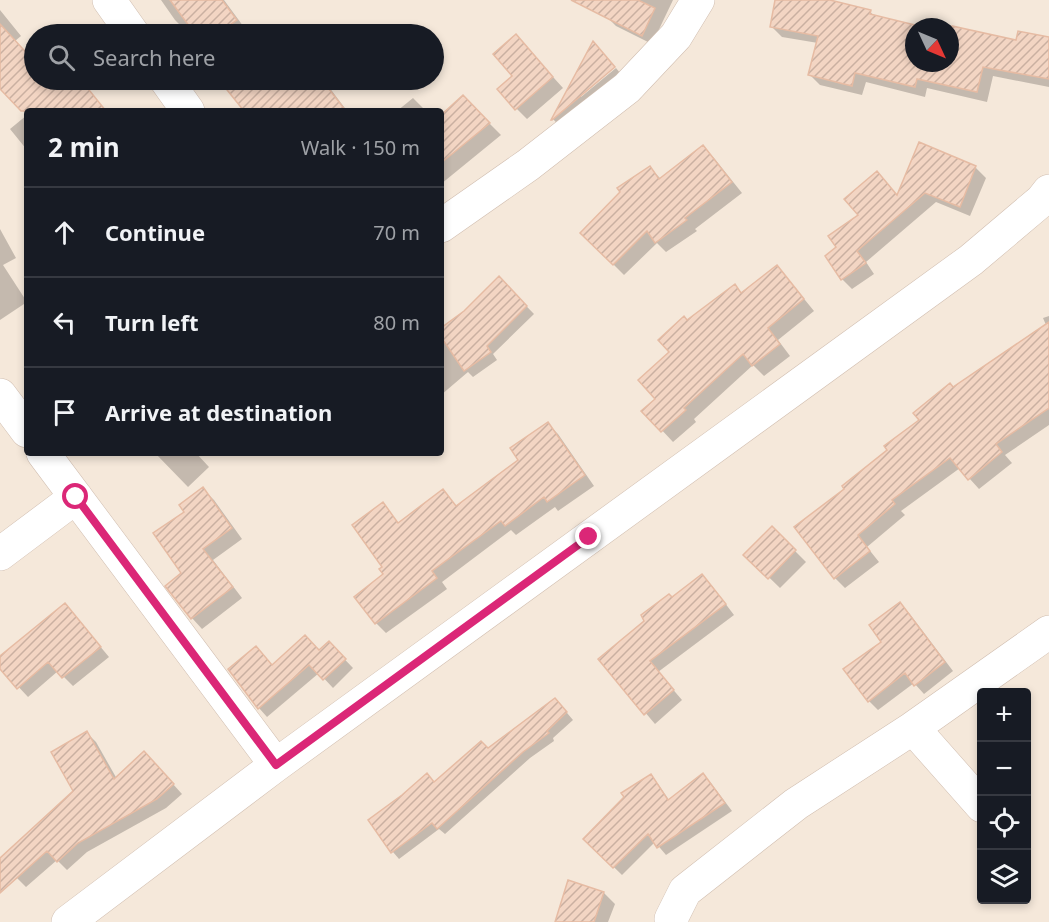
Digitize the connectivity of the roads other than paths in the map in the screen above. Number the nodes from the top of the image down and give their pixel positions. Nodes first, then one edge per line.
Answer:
1 (109, 0) edge
2 (698, 0) edge
3 (127, 24) edge
4 (173, 90) edge
5 (186, 108) edge
6 (1049, 191) edge
7 (444, 223) edge
8 (0, 395) edge
9 (24, 427) edge
10 (45, 456) edge
11 (76, 497) junction
12 (0, 554) edge
13 (1049, 632) edge
14 (913, 728) junction
15 (276, 765) junction
16 (977, 801) edge
17 (68, 922) edge
18 (672, 922) edge

1 - 3 street
2 - 7 street
4 - 5 street
6 - 15 street
8 - 9 street
10 - 11 street
11 - 12 street
11 - 15 street
13 - 14 street
14 - 16 street
14 - 18 street
15 - 17 street

